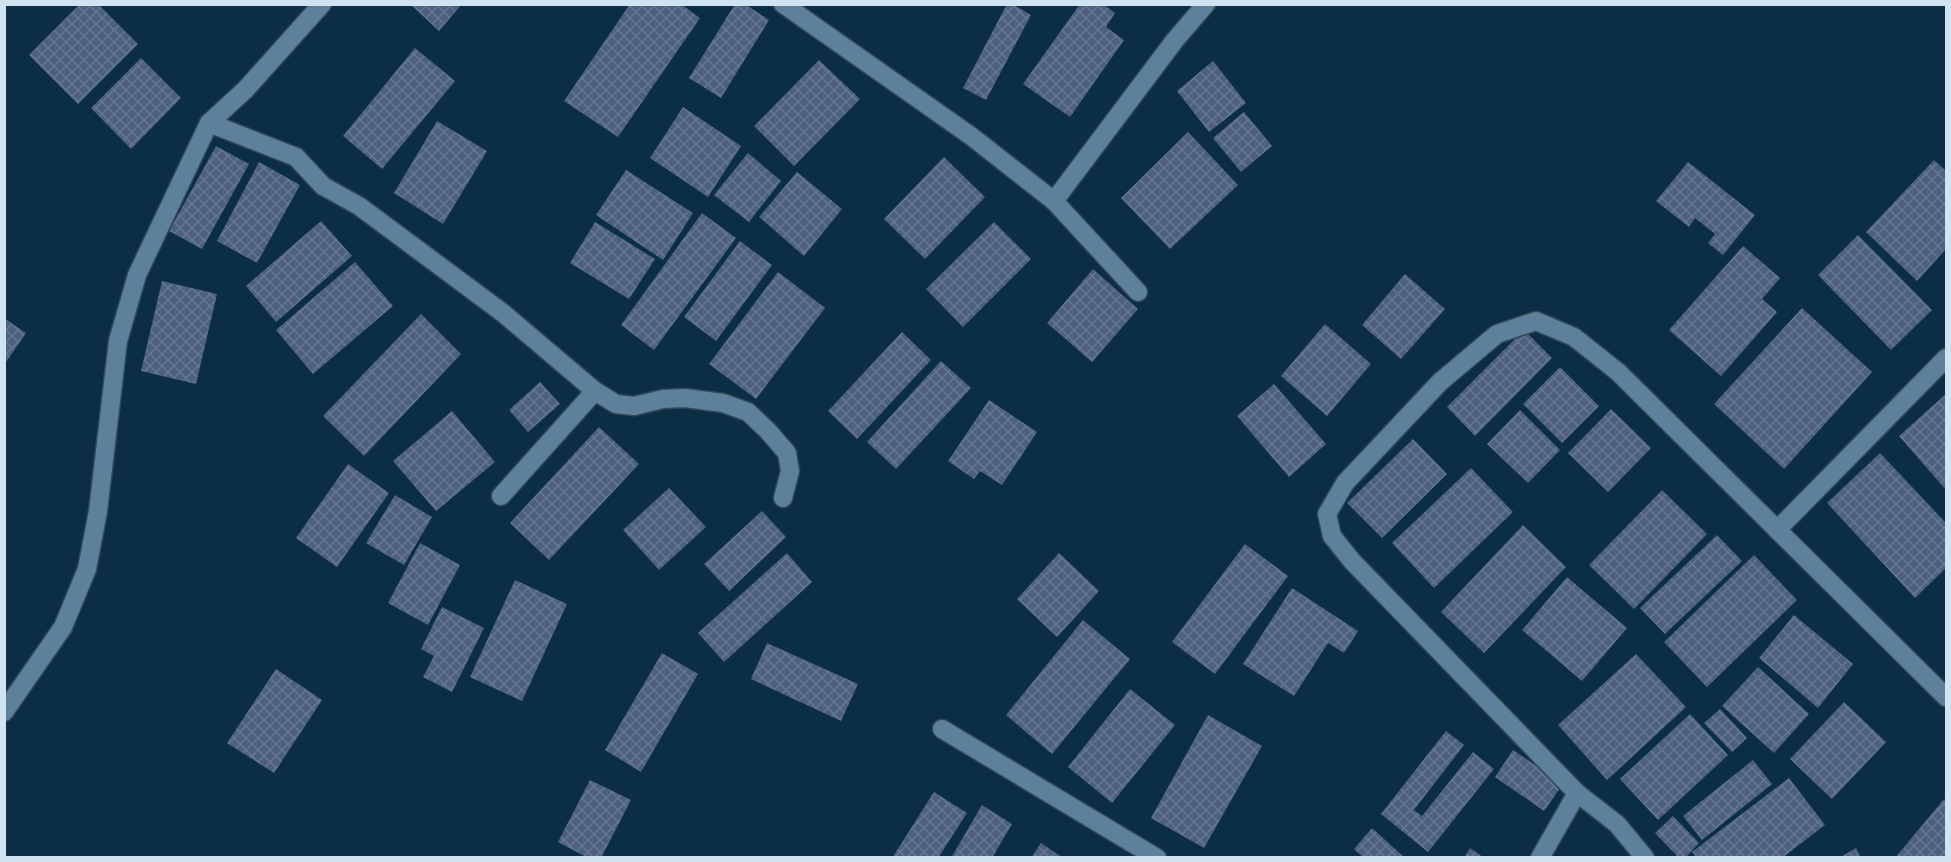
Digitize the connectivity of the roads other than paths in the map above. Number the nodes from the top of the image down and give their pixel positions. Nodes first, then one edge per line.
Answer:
1 (322, 4) edge
2 (783, 4) edge
3 (1206, 4) edge
4 (209, 123) junction
5 (1054, 201) junction
6 (1138, 292) dead end
7 (1947, 358) edge
8 (595, 391) junction
9 (501, 496) dead end
10 (783, 498) dead end
11 (1777, 530) junction
12 (1947, 697) edge
13 (4, 712) edge
14 (942, 729) dead end
15 (1577, 793) junction
16 (1156, 858) edge
17 (1540, 858) edge
18 (1645, 858) edge

1 - 4 street
2 - 5 street
3 - 5 street
4 - 8 street
4 - 13 street
5 - 6 street
7 - 11 street
8 - 9 street
8 - 10 street
11 - 12 street
11 - 15 street
14 - 16 street
15 - 17 street
15 - 18 street

